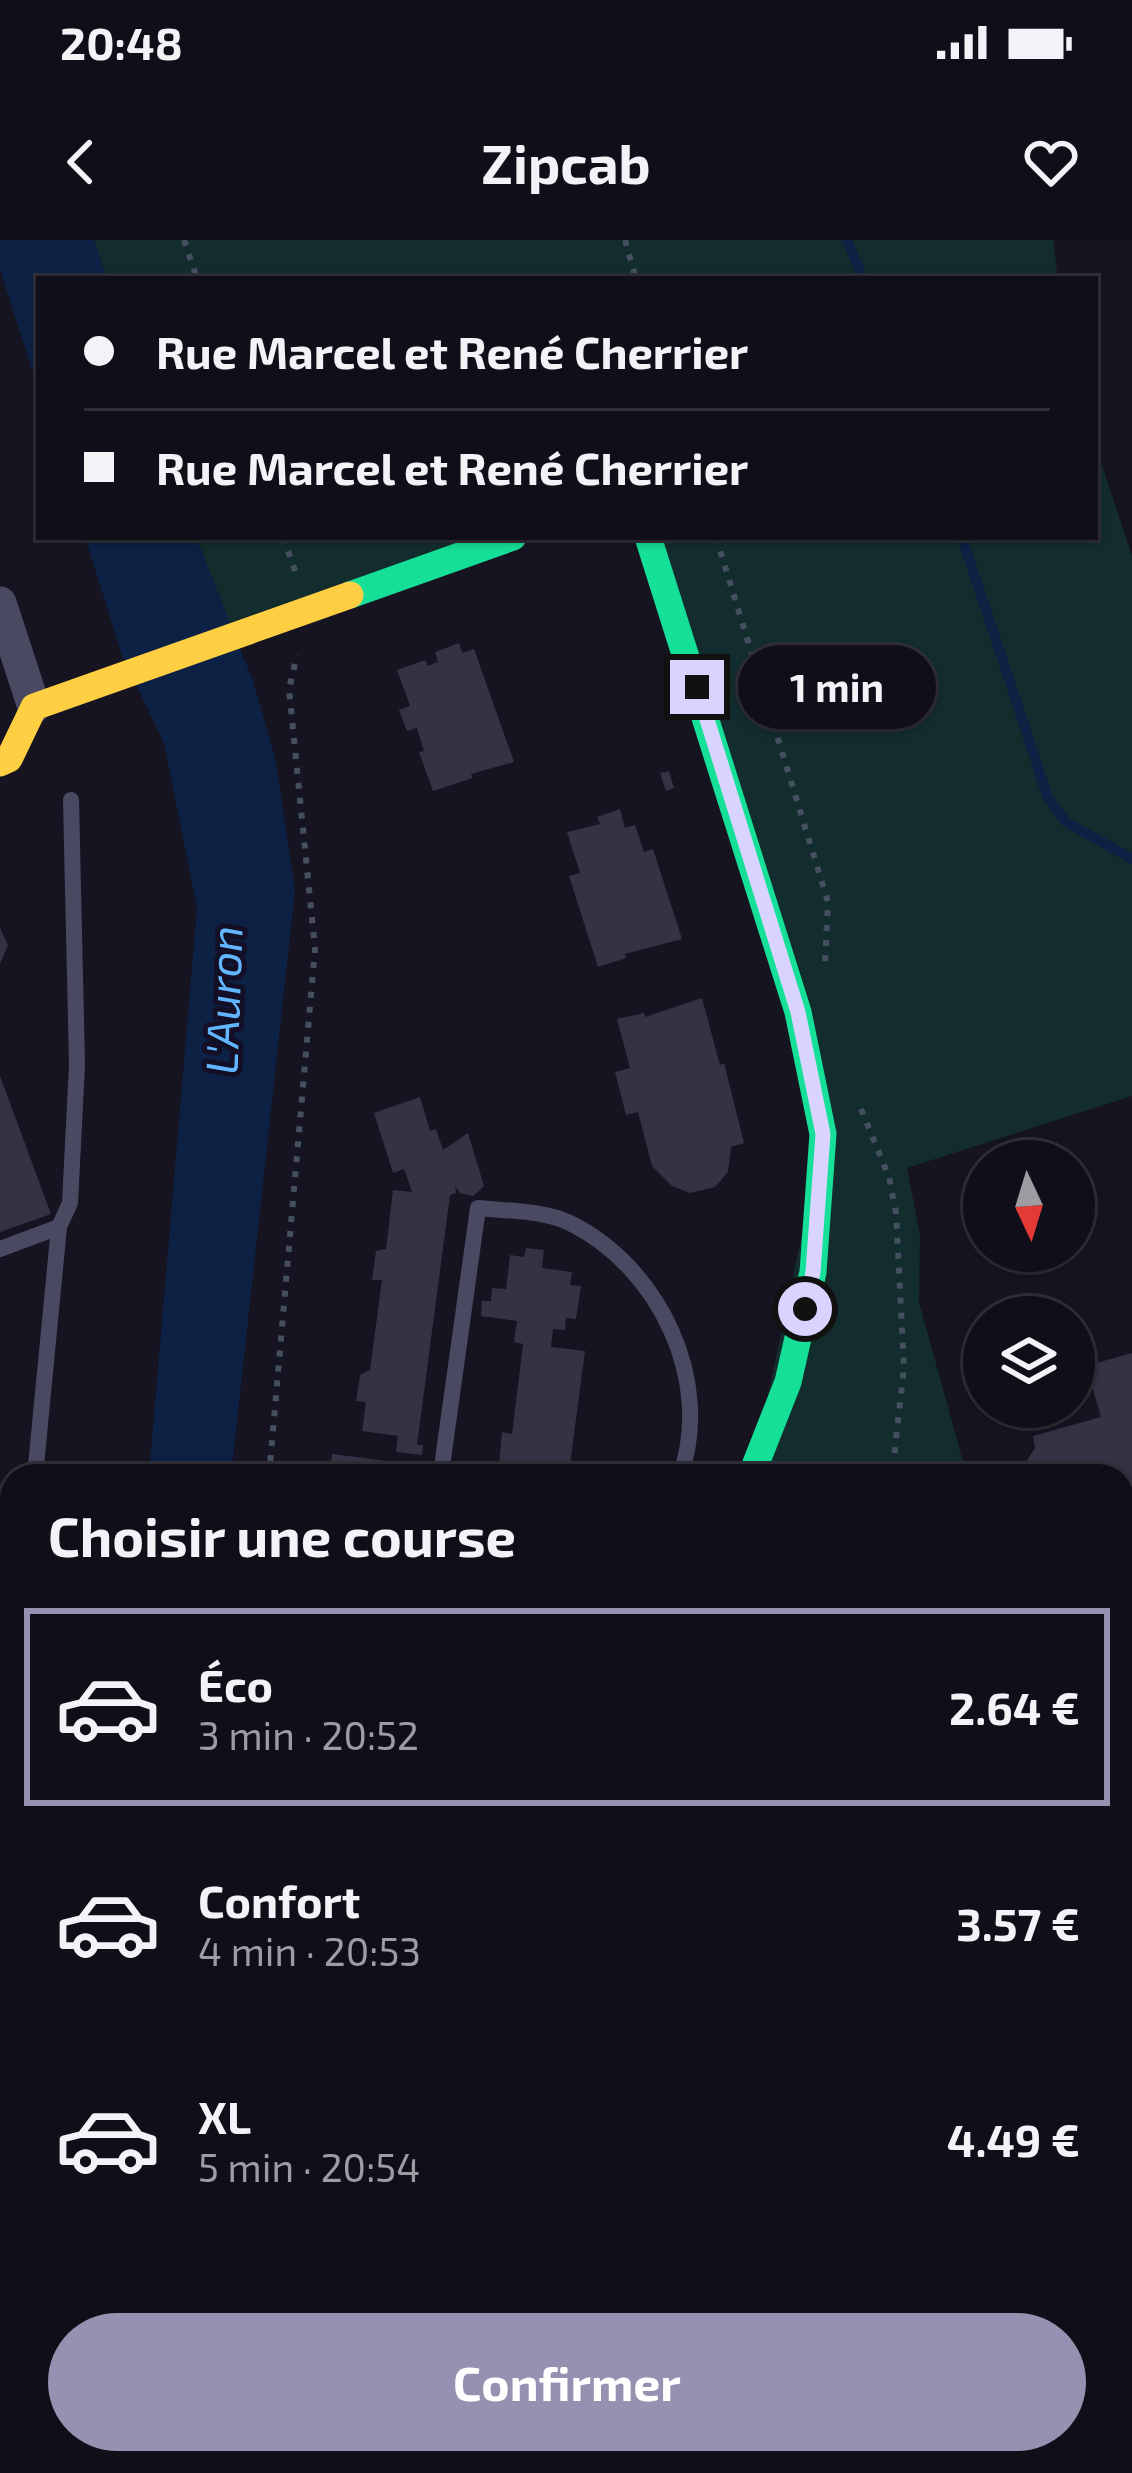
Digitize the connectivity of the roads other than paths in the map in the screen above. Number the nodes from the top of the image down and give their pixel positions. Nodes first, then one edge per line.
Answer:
1 (504, 540) edge
2 (649, 540) edge
3 (0, 604) edge
4 (47, 702) junction
5 (0, 763) edge
6 (71, 800) dead end
7 (59, 1227) junction
8 (0, 1249) edge
9 (443, 1460) dead end
10 (36, 1464) edge
11 (683, 1464) edge
12 (756, 1464) edge

1 - 4 street
2 - 12 street
3 - 4 street
4 - 5 street
6 - 7 lane
7 - 8 lane
7 - 10 lane
9 - 11 lane

